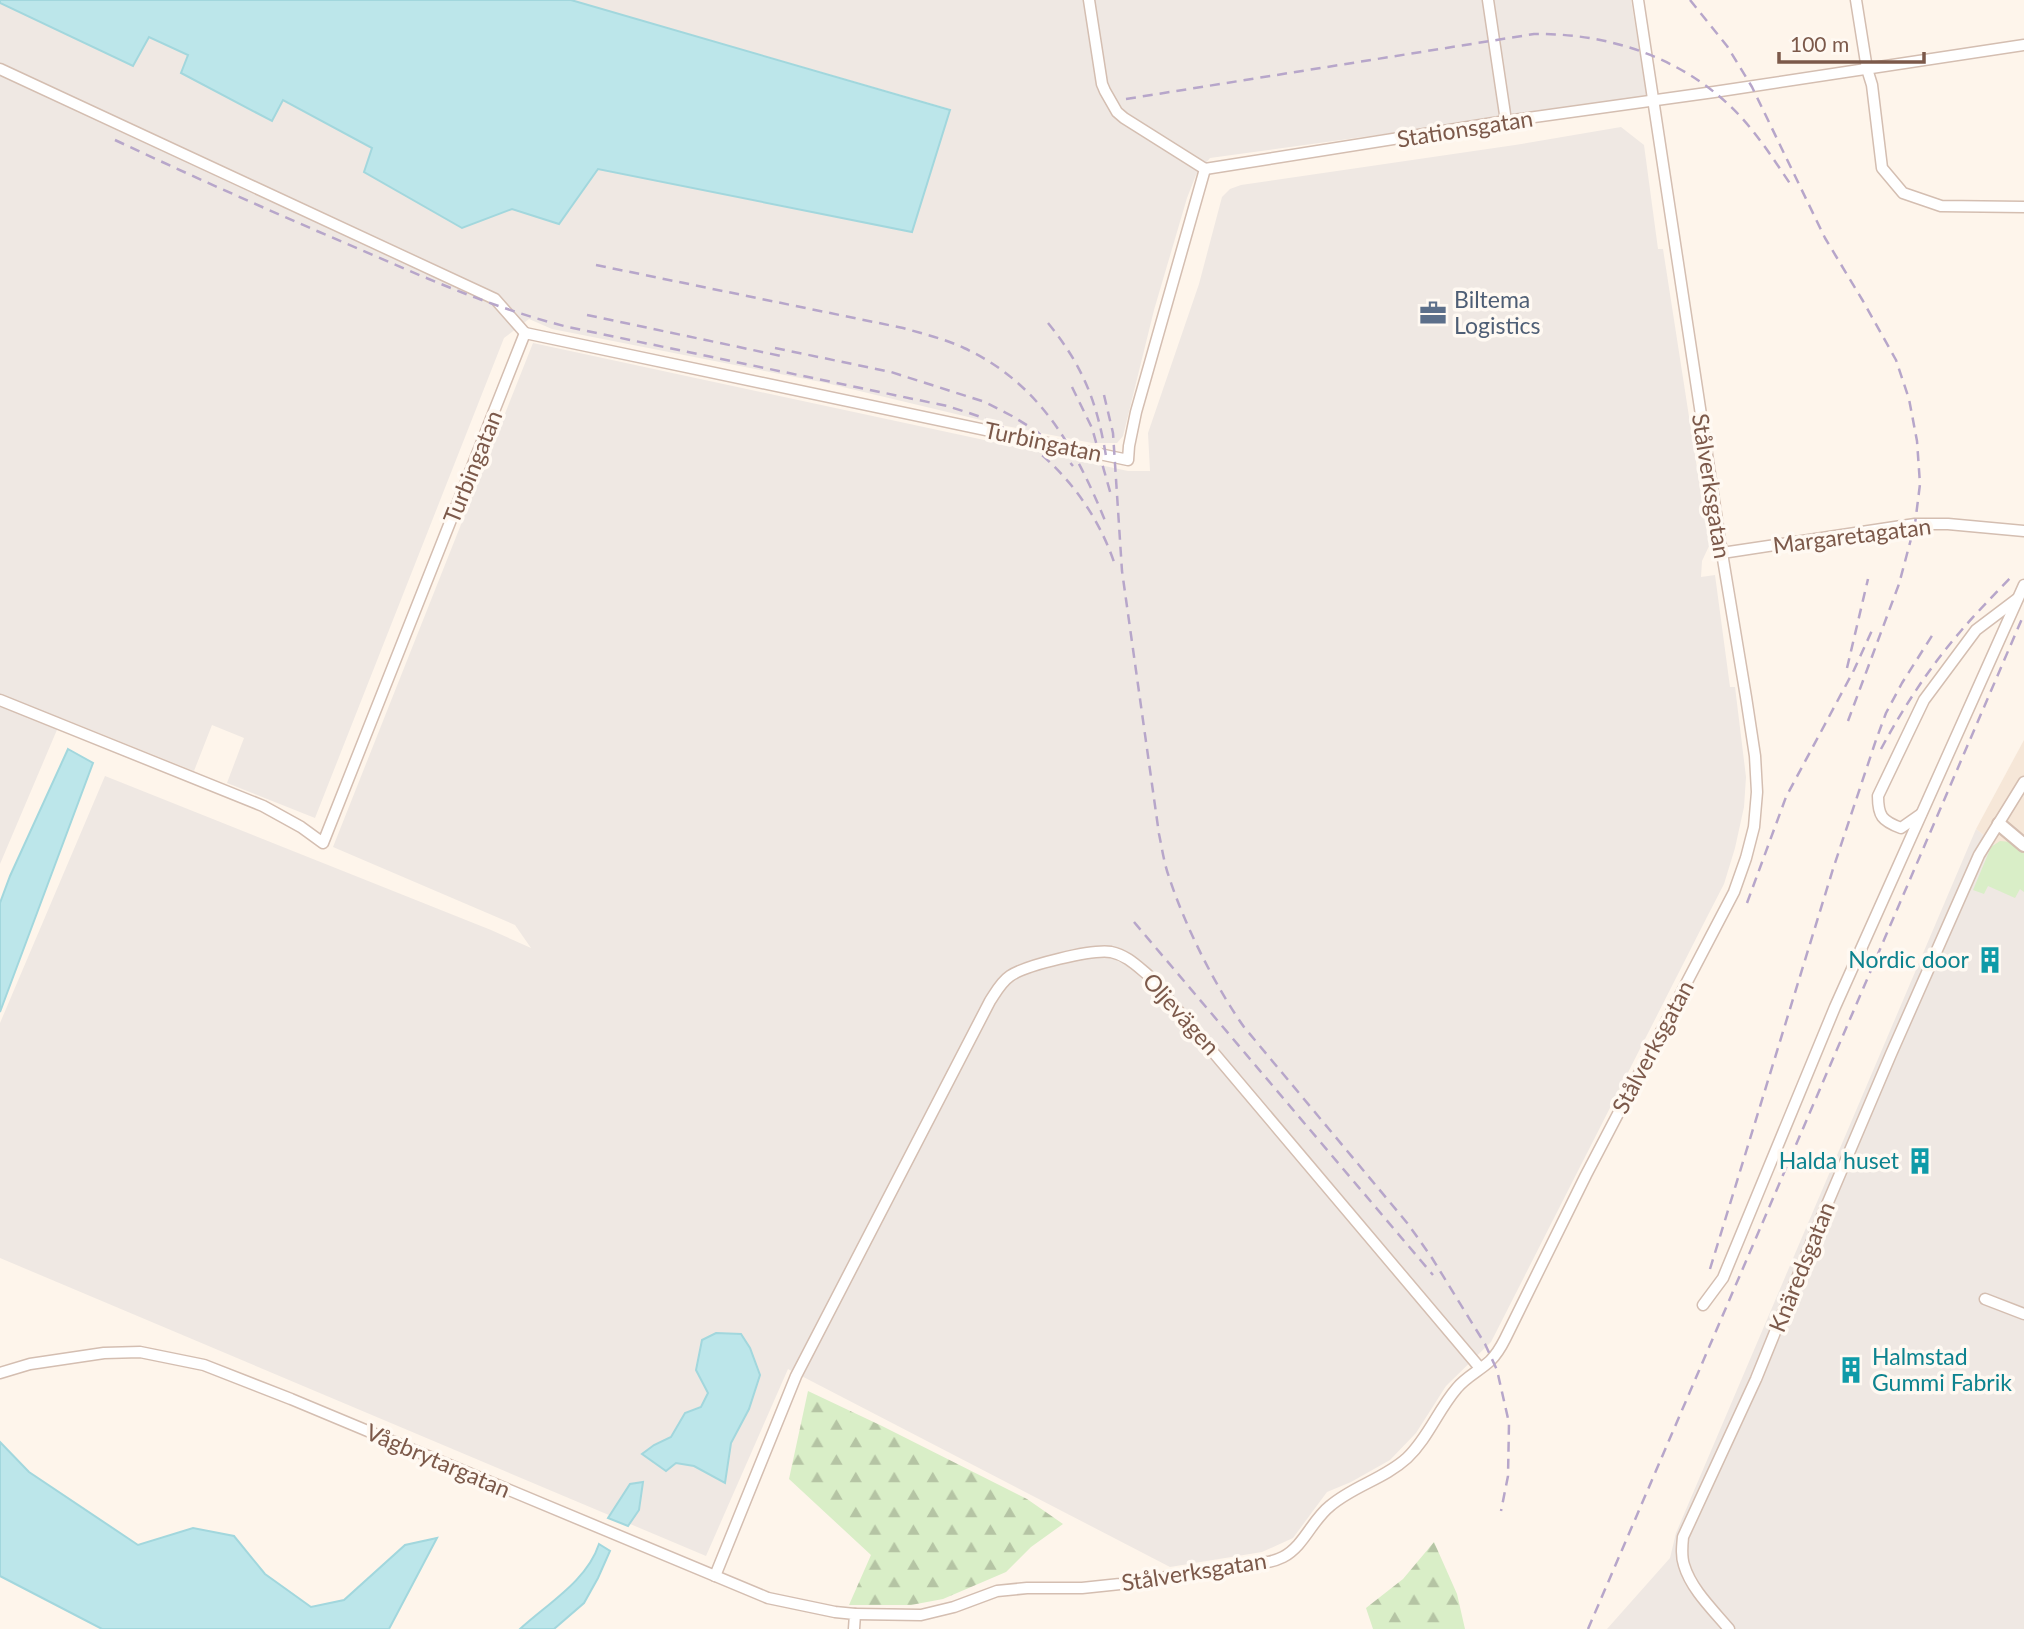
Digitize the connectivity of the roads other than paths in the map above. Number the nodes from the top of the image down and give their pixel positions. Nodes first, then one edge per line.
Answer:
1 (1090, 0) edge
2 (1488, 0) edge
3 (1638, 0) edge
4 (1856, 0) edge
5 (2024, 45) edge
6 (0, 68) edge
7 (1867, 69) junction
8 (1653, 101) junction
9 (1506, 121) junction
10 (1205, 169) junction
11 (2024, 207) edge
12 (525, 333) junction
13 (2024, 531) edge
14 (1721, 553) junction
15 (2024, 586) edge
16 (2018, 599) junction
17 (0, 700) edge
18 (2024, 782) edge
19 (1922, 813) junction
20 (1999, 824) junction
21 (2024, 845) edge
22 (1985, 1299) dead end
23 (1703, 1306) dead end
24 (2024, 1314) edge
25 (1480, 1368) junction
26 (0, 1373) edge
27 (715, 1576) junction
28 (855, 1614) junction
29 (854, 1629) edge
30 (1729, 1629) edge

1 - 10 street
2 - 9 street
3 - 8 street, Stålverksgatan
4 - 7 street
5 - 7 street, Stationsgatan
6 - 12 street
7 - 8 street, Stationsgatan
7 - 11 street
8 - 9 street, Stationsgatan
8 - 14 street, Stålverksgatan
9 - 10 street, Stationsgatan
10 - 12 street, Turbingatan
12 - 17 street, Turbingatan
13 - 14 street, Margaretagatan
14 - 25 street, Stålverksgatan
15 - 16 street
16 - 19 street
16 - 19 street
18 - 20 street, Knäredsgatan
19 - 23 street
20 - 21 street
20 - 30 street, Knäredsgatan
22 - 24 street
25 - 27 street, Oljevägen
25 - 28 street, Stålverksgatan
26 - 27 street, Vågbrytargatan
27 - 28 street, Vågbrytargatan
28 - 29 street

